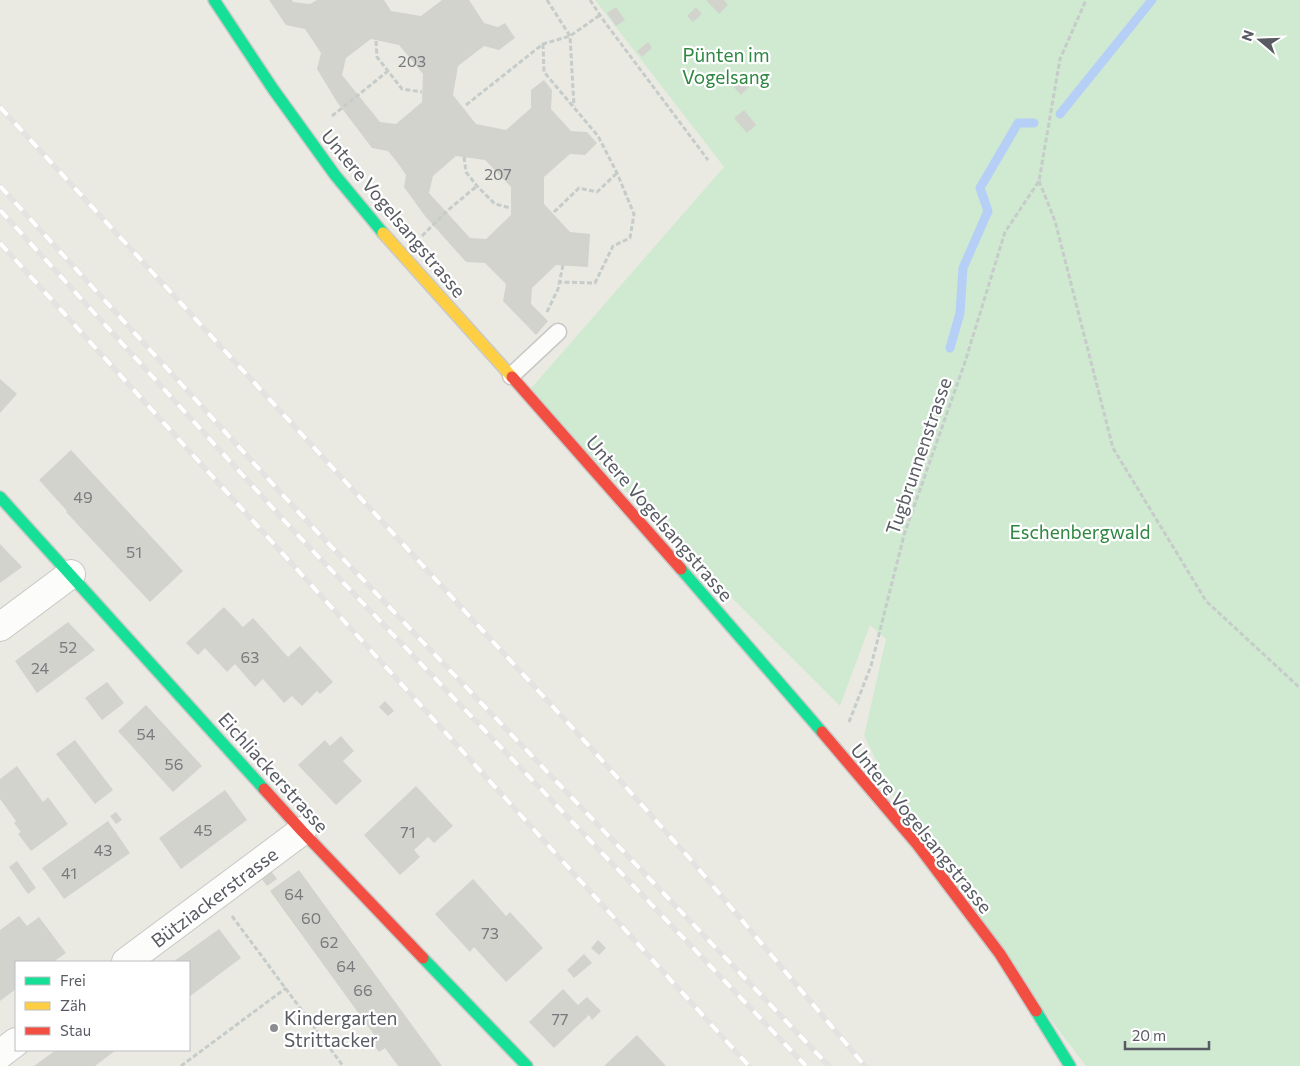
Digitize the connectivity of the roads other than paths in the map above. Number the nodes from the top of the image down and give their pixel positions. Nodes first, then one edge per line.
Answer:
1 (214, 0) edge
2 (558, 332) dead end
3 (511, 376) junction
4 (0, 498) edge
5 (72, 574) junction
6 (0, 627) edge
7 (302, 831) junction
8 (127, 961) edge
9 (15, 1043) edge
10 (0, 1054) edge
11 (527, 1066) edge
12 (1070, 1066) edge

1 - 3 main road, Untere Vogelsangstrasse
2 - 3 lane
3 - 12 main road, Untere Vogelsangstrasse
4 - 5 main road, Eichliackerstrasse
5 - 6 street
5 - 7 main road, Eichliackerstrasse
7 - 8 street, Bütziackerstrasse
7 - 11 main road, Eichliackerstrasse
9 - 10 street

